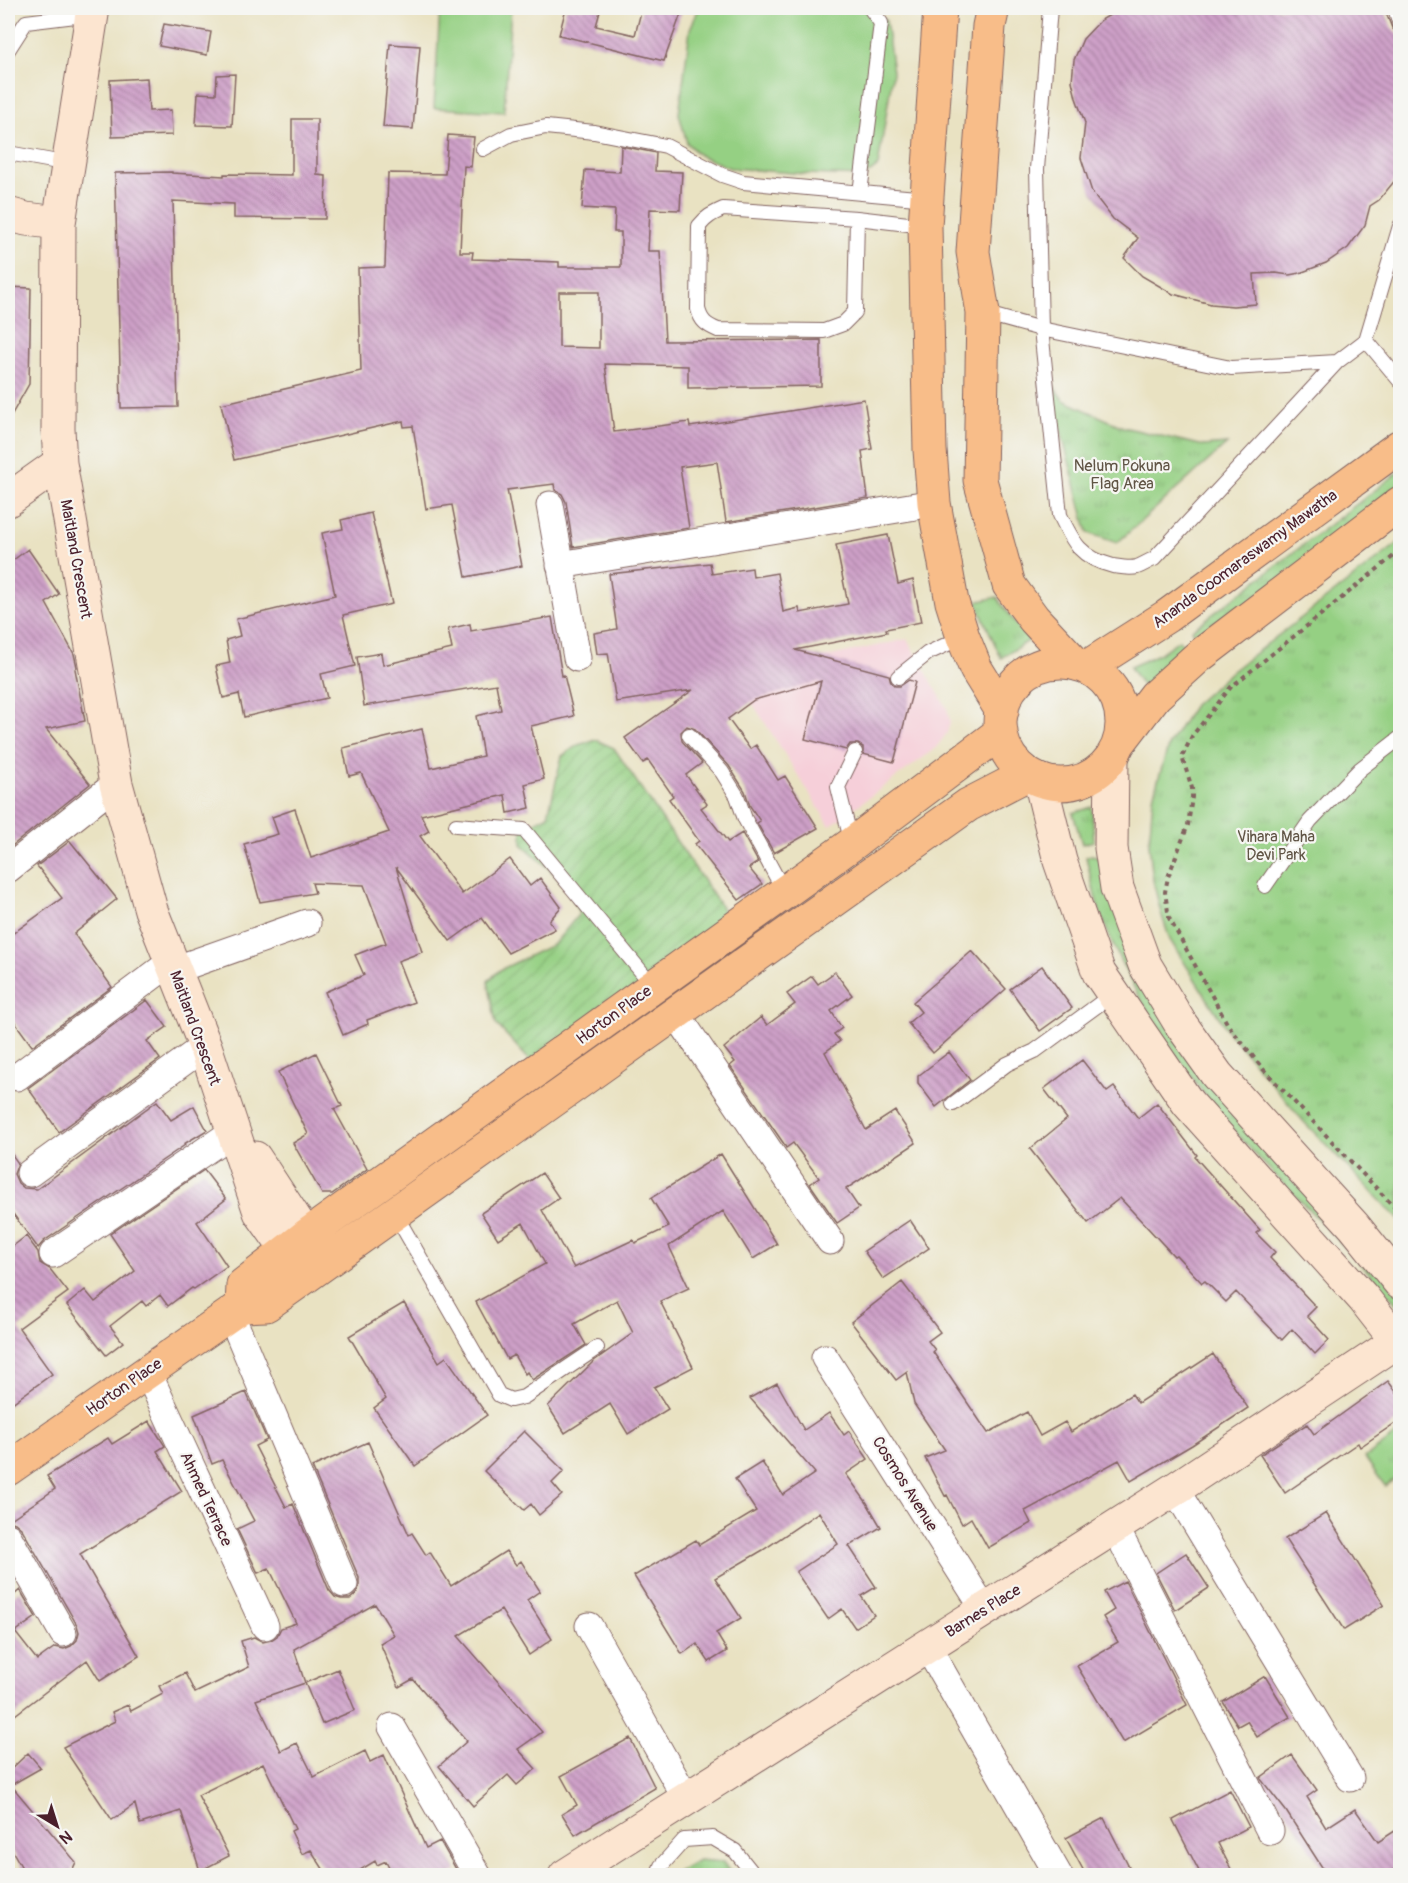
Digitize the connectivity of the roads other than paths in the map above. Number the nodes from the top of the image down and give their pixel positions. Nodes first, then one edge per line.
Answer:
1 (870, 8) edge
2 (940, 8) edge
3 (993, 8) edge
4 (1050, 8) edge
5 (1395, 8) edge
6 (93, 11) edge
7 (1401, 26) edge
8 (8, 50) edge
9 (483, 148) dead end
10 (8, 153) edge
11 (69, 164) junction
12 (860, 193) junction
13 (926, 213) junction
14 (8, 214) edge
15 (857, 218) junction
16 (60, 223) junction
17 (1401, 226) edge
18 (983, 313) junction
19 (1041, 329) junction
20 (1366, 340) junction
21 (1337, 362) junction
22 (1401, 381) edge
23 (1401, 446) edge
24 (60, 463) junction
25 (8, 500) edge
26 (934, 503) junction
27 (550, 505) dead end
28 (1398, 510) edge
29 (560, 566) junction
30 (963, 637) junction
31 (577, 658) dead end
32 (1081, 666) junction
33 (897, 677) dead end
34 (1002, 721) junction
35 (689, 735) dead end
36 (1401, 738) edge
37 (1116, 750) junction
38 (855, 752) dead end
39 (1034, 777) junction
40 (116, 784) junction
41 (456, 825) dead end
42 (852, 844) junction
43 (8, 869) edge
44 (1265, 886) dead end
45 (784, 893) junction
46 (307, 923) dead end
47 (172, 966) junction
48 (654, 987) junction
49 (1113, 994) junction
50 (675, 1012) junction
51 (204, 1046) junction
52 (17, 1077) dead end
53 (219, 1094) junction
54 (953, 1104) dead end
55 (232, 1132) junction
56 (30, 1173) dead end
57 (394, 1212) junction
58 (1354, 1226) junction
59 (830, 1241) dead end
60 (53, 1254) dead end
61 (305, 1256) junction
62 (1401, 1256) edge
63 (1401, 1283) edge
64 (236, 1311) junction
65 (1399, 1343) edge
66 (597, 1348) dead end
67 (825, 1358) dead end
68 (147, 1371) junction
69 (8, 1469) edge
70 (1175, 1490) junction
71 (1115, 1527) junction
72 (8, 1537) edge
73 (344, 1584) dead end
74 (985, 1610) junction
75 (265, 1626) dead end
76 (589, 1626) dead end
77 (63, 1632) dead end
78 (927, 1646) junction
79 (392, 1727) dead end
80 (1350, 1778) dead end
81 (677, 1820) junction
82 (1270, 1832) dead end
83 (478, 1875) edge
84 (565, 1875) edge
85 (657, 1875) edge
86 (755, 1875) edge
87 (1059, 1875) edge

1 - 12 lane
2 - 13 main road
3 - 18 main road
4 - 19 lane
5 - 7 lane
6 - 8 lane
6 - 11 main road, Maitland Crescent
9 - 12 lane
10 - 11 lane
11 - 16 main road, Maitland Crescent
12 - 13 lane
13 - 15 lane
13 - 26 main road
14 - 16 main road
15 - 15 lane
16 - 24 main road, Maitland Crescent
17 - 20 lane
18 - 19 lane
18 - 32 main road
19 - 21 lane
19 - 21 lane
20 - 21 lane
20 - 22 lane
23 - 32 main road, Ananda Coomaraswamy Mawatha
24 - 25 main road
24 - 40 main road, Maitland Crescent
26 - 29 street
26 - 30 main road
27 - 29 street
28 - 37 main road
29 - 31 street
30 - 33 lane
30 - 34 main road
32 - 34 main road
32 - 37 main road
34 - 39 main road
34 - 42 main road, Horton Place
35 - 45 lane
36 - 44 lane
37 - 39 main road
37 - 58 main road
38 - 42 lane
39 - 49 main road
39 - 50 main road, Horton Place
40 - 43 street
40 - 47 main road, Maitland Crescent
41 - 48 lane
42 - 45 main road, Horton Place
45 - 48 main road, Horton Place
46 - 47 street
47 - 51 main road, Maitland Crescent
47 - 52 street
48 - 61 main road, Horton Place
49 - 54 lane
49 - 65 main road
50 - 57 main road, Horton Place
50 - 59 street
51 - 53 main road, Maitland Crescent
51 - 56 street
53 - 55 main road, Maitland Crescent
53 - 61 main road, Maitland Crescent
55 - 60 street
55 - 61 main road, Maitland Crescent
57 - 61 main road, Horton Place
57 - 66 lane
58 - 62 main road
58 - 63 main road
61 - 64 main road, Horton Place
64 - 68 main road, Horton Place
64 - 73 street
65 - 70 main road, Barnes Place
67 - 74 street, Cosmos Avenue
68 - 69 main road, Horton Place
68 - 75 street, Ahmed Terrace
70 - 71 main road, Barnes Place
70 - 80 street
71 - 74 main road, Barnes Place
71 - 82 street
72 - 77 street
74 - 78 main road, Barnes Place
76 - 81 street
78 - 81 main road, Barnes Place
78 - 87 street
79 - 83 street
81 - 84 main road, Barnes Place
81 - 85 lane
81 - 86 lane

